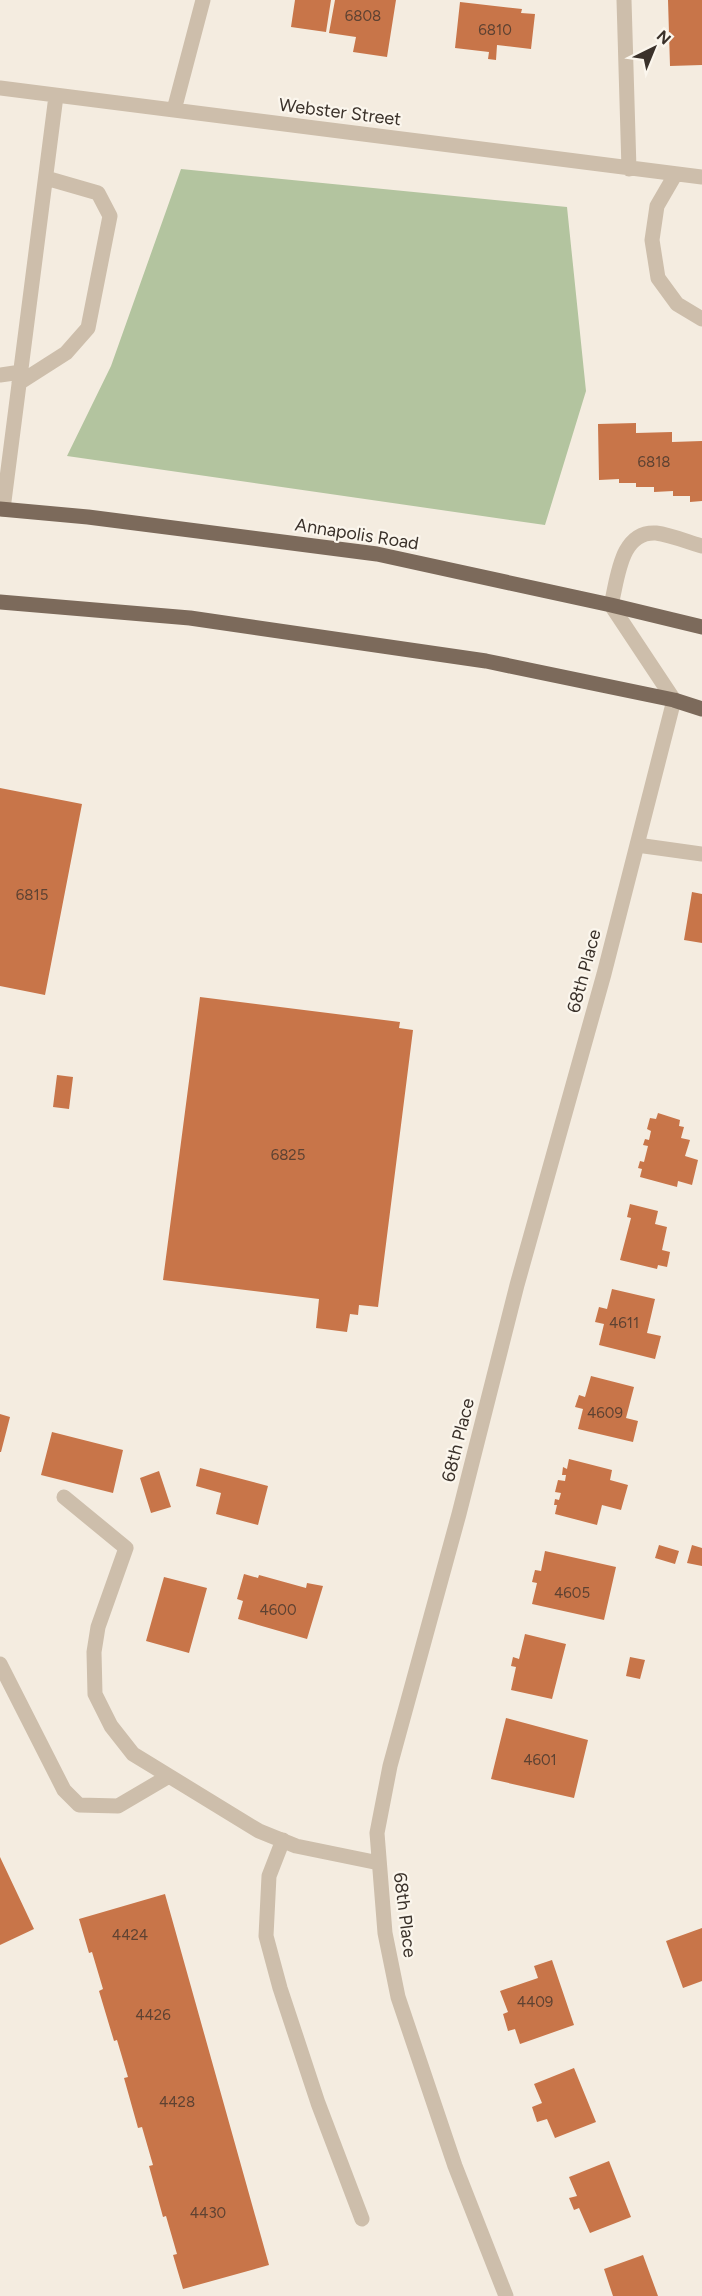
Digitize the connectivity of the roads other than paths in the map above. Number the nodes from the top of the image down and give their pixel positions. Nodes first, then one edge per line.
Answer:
1 (203, 0) edge
2 (624, 0) edge
3 (0, 88) edge
4 (56, 96) junction
5 (174, 110) junction
6 (629, 169) junction
7 (675, 175) junction
8 (702, 177) edge
9 (46, 178) junction
10 (702, 319) edge
11 (0, 375) edge
12 (20, 377) junction
13 (2, 509) edge
14 (702, 546) edge
15 (0, 602) edge
16 (611, 605) junction
17 (702, 627) edge
18 (674, 700) junction
19 (702, 709) edge
20 (637, 845) junction
21 (702, 854) edge
22 (64, 1497) dead end
23 (0, 1664) edge
24 (170, 1776) junction
25 (283, 1840) junction
26 (379, 1863) junction
27 (362, 2219) dead end
28 (507, 2296) edge

1 - 5 street
2 - 6 street
3 - 4 street, Webster Street
4 - 5 street, Webster Street
4 - 9 street
5 - 6 street, Webster Street
6 - 7 street, Webster Street
7 - 8 street, Webster Street
7 - 10 street
9 - 12 street
9 - 12 street
11 - 12 street
12 - 13 street
13 - 16 main road, Annapolis Road
14 - 16 street
15 - 18 main road
16 - 17 main road, Annapolis Road
16 - 18 street
18 - 19 main road
18 - 20 street, 68th Place
20 - 21 street
20 - 26 street, 68th Place
22 - 24 street
23 - 24 street
24 - 25 street
25 - 26 street
25 - 27 street
26 - 28 street, 68th Place

